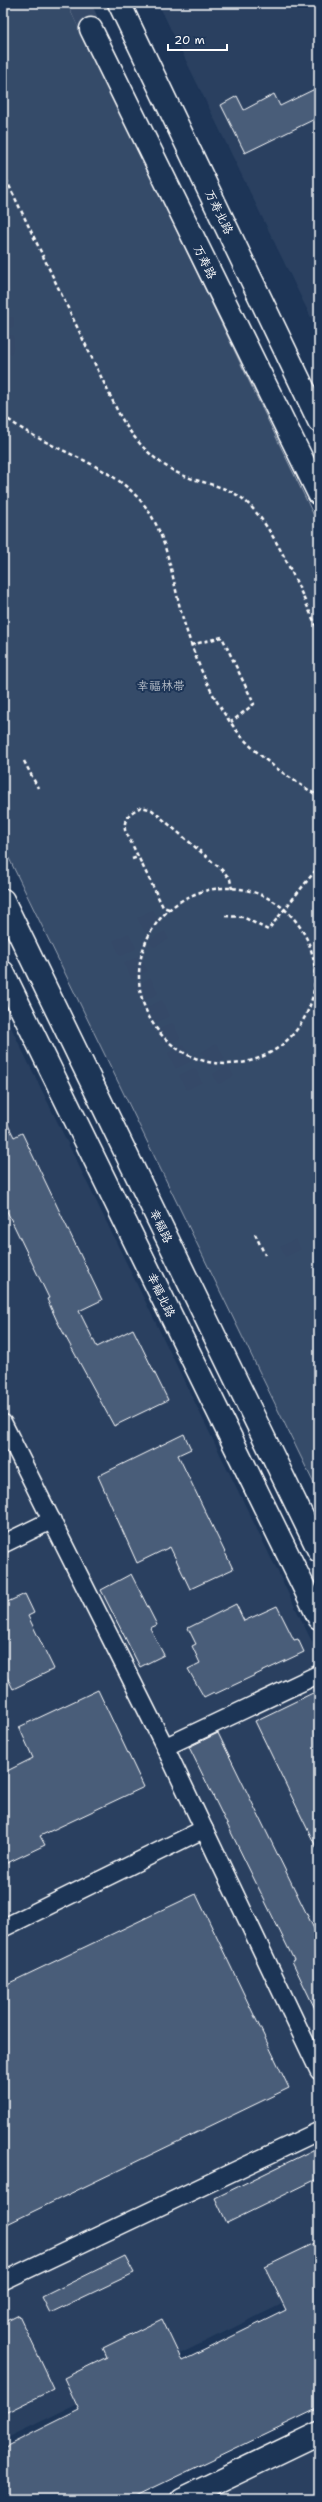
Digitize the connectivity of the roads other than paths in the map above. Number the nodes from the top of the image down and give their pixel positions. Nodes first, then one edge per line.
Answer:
1 (119, 3) edge
2 (91, 29) tunnel mouth
3 (319, 421) edge
4 (319, 494) edge
5 (3, 900) edge
6 (3, 972) edge
7 (3, 1423) edge
8 (52, 1520) junction
9 (3, 1544) edge
10 (319, 1551) edge
11 (319, 1618) edge
12 (319, 1674) edge
13 (165, 1747) junction
14 (204, 1829) junction
15 (3, 1928) edge
16 (319, 2071) edge
17 (319, 2131) edge
18 (3, 2281) edge
19 (319, 2433) edge
20 (182, 2499) edge

1 - 3 main road, 万寿北路
2 - 4 main road, 万寿路
5 - 10 main road, 幸福路
6 - 11 main road, 幸福北路
7 - 8 street
8 - 9 street
8 - 13 street
12 - 13 street
13 - 14 street
14 - 15 street
14 - 16 street
17 - 18 street
19 - 20 main road

